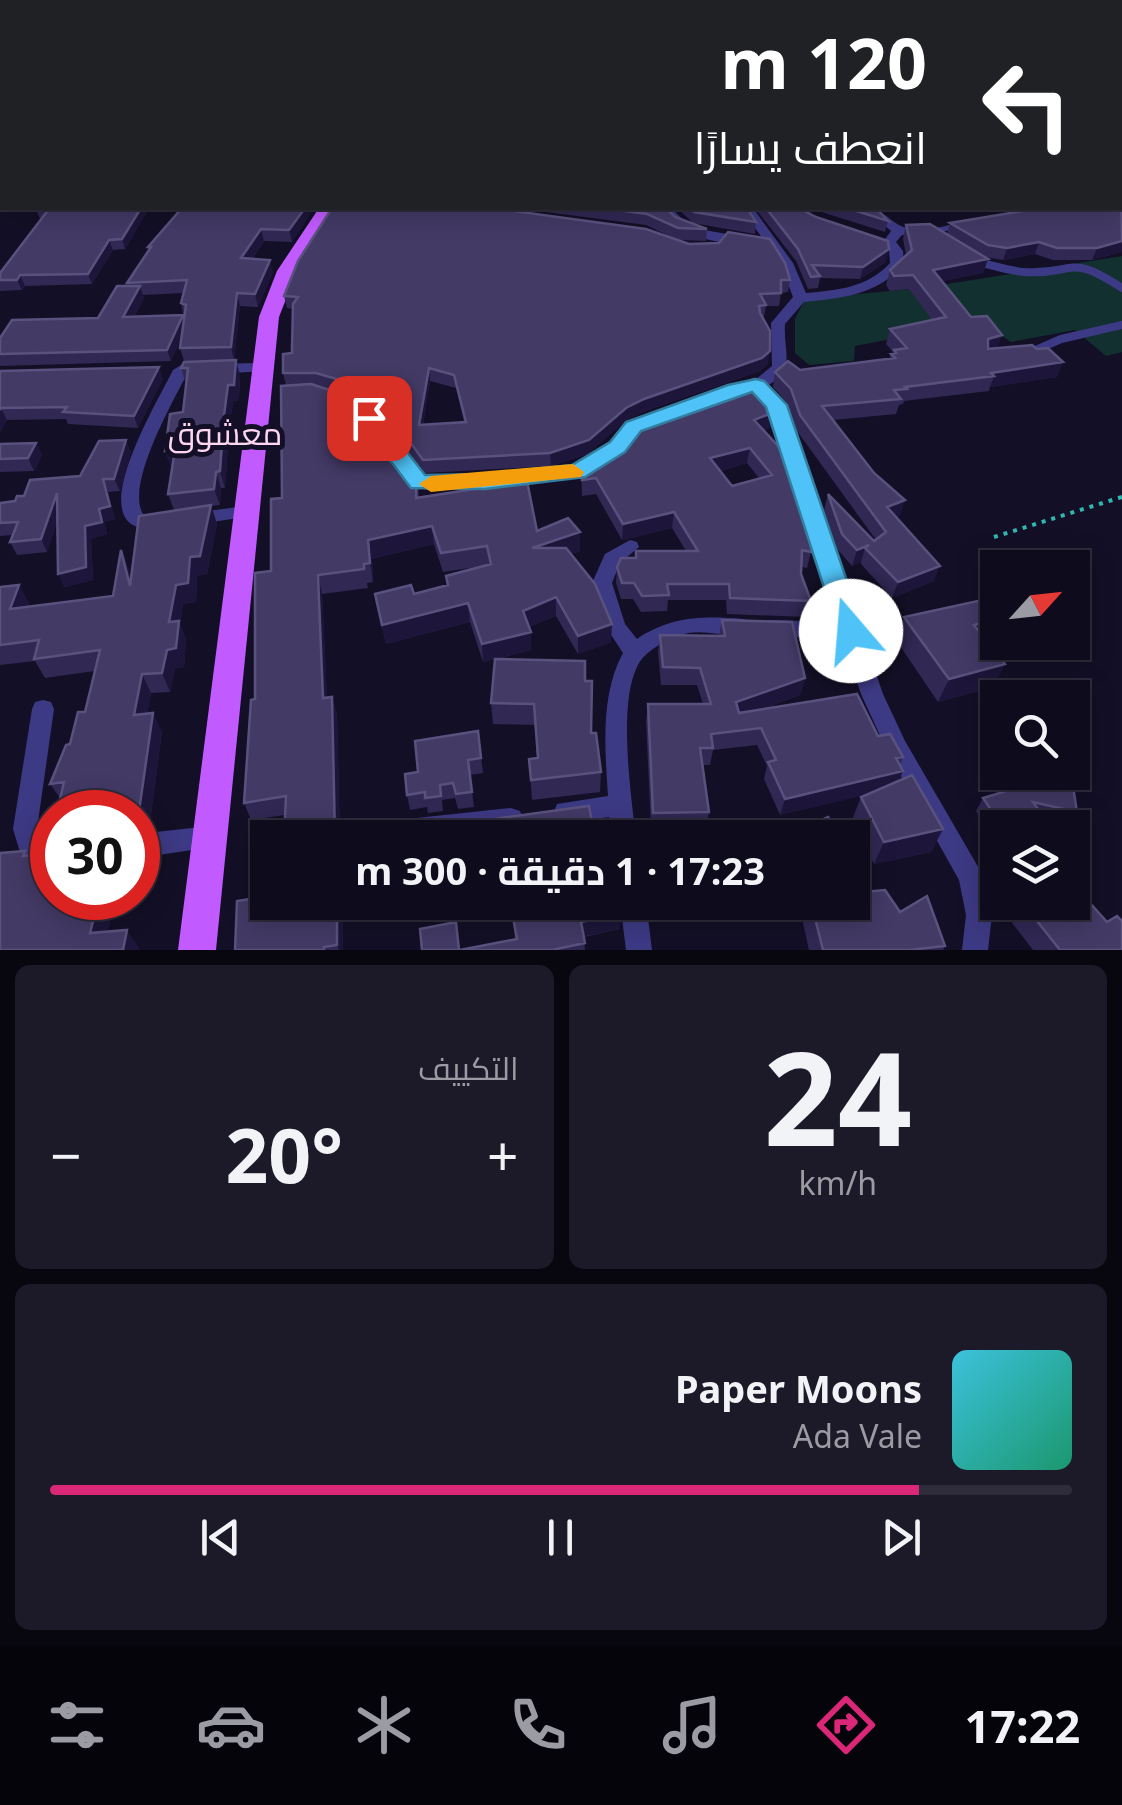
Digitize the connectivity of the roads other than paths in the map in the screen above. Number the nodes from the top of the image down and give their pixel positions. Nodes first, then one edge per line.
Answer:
1 (326, 210) edge
2 (668, 210) edge
3 (748, 210) edge
4 (871, 210) edge
5 (980, 222) edge
6 (928, 232) junction
7 (720, 238) junction
8 (889, 238) junction
9 (941, 240) edge
10 (770, 244) junction
11 (699, 249) edge
12 (968, 256) edge
13 (1122, 288) edge
14 (800, 298) junction
15 (1122, 325) edge
16 (1023, 356) edge
17 (262, 368) junction
18 (313, 393) edge
19 (682, 409) edge
20 (246, 512) junction
21 (630, 548) dead end
22 (851, 631) junction
23 (635, 653) junction
24 (42, 710) dead end
25 (31, 790) edge
26 (30, 794) edge
27 (620, 805) junction
28 (492, 820) edge
29 (622, 820) edge
30 (210, 838) junction
31 (30, 844) edge
32 (160, 844) edge
33 (635, 920) edge
34 (196, 950) edge
35 (639, 950) edge
36 (975, 950) edge

1 - 17 main road
2 - 7 street
3 - 10 street
4 - 8 street
5 - 6 street
6 - 8 street
6 - 9 lane
7 - 10 street
7 - 11 street
8 - 14 street
10 - 14 street
12 - 13 lane
14 - 22 street
15 - 16 lane
17 - 20 main road
17 - 20 street
18 - 19 street
20 - 30 main road
21 - 23 street
22 - 23 street
22 - 36 street
23 - 27 street
24 - 25 street
26 - 31 street
27 - 28 street
27 - 29 street
30 - 32 street
30 - 34 main road
33 - 35 street

